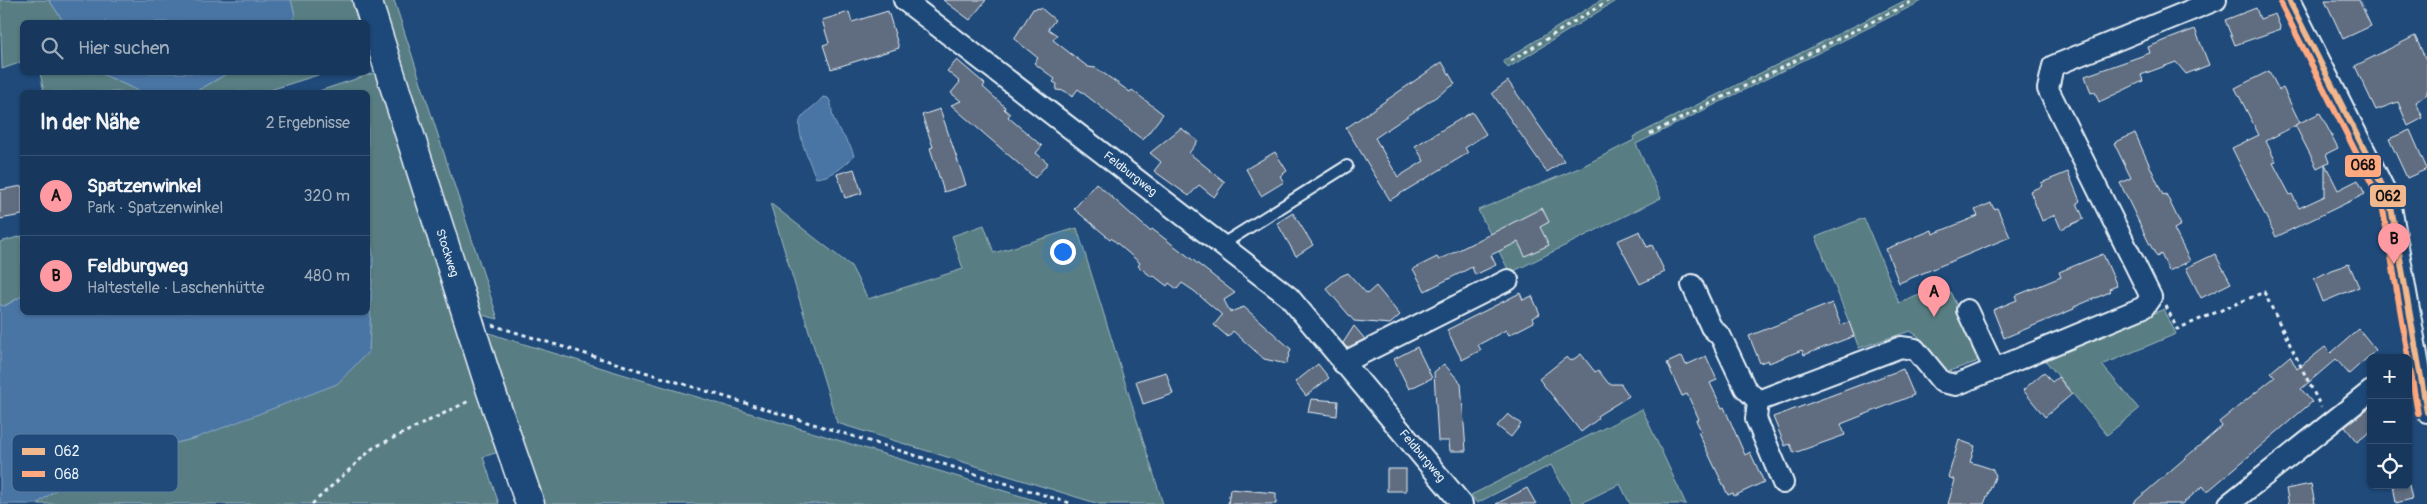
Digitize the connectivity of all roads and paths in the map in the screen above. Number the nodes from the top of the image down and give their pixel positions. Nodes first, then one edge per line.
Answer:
1 (367, 0) edge
2 (904, 0) edge
3 (1609, 0) edge
4 (1915, 0) edge
5 (2216, 0) edge
6 (2289, 0) edge
7 (1511, 61) dead end
8 (1650, 134) dead end
9 (1347, 166) dead end
10 (1222, 244) junction
11 (1508, 280) dead end
12 (1692, 284) dead end
13 (2151, 297) junction
14 (1968, 310) dead end
15 (468, 319) junction
16 (2417, 357) edge
17 (1343, 363) junction
18 (1995, 370) junction
19 (490, 391) junction
20 (2367, 394) edge
21 (1758, 401) junction
22 (2427, 412) edge
23 (2329, 424) junction
24 (1783, 483) dead end
25 (312, 504) edge
26 (530, 504) edge
27 (1072, 504) edge
28 (1462, 504) edge
29 (2229, 504) edge

1 - 15 street, Stockweg
2 - 10 street, Feldburgweg
3 - 7 path
4 - 8 path
5 - 13 street
6 - 16 street
9 - 10 lane
10 - 17 street, Feldburgweg
11 - 17 street
12 - 21 street
13 - 18 street
13 - 23 path
14 - 18 street
15 - 19 street, Stockweg
15 - 27 path
16 - 22 street
17 - 28 street, Feldburgweg
18 - 21 street
19 - 25 path
19 - 26 street, Stockweg
20 - 23 street
21 - 24 street
23 - 29 street

